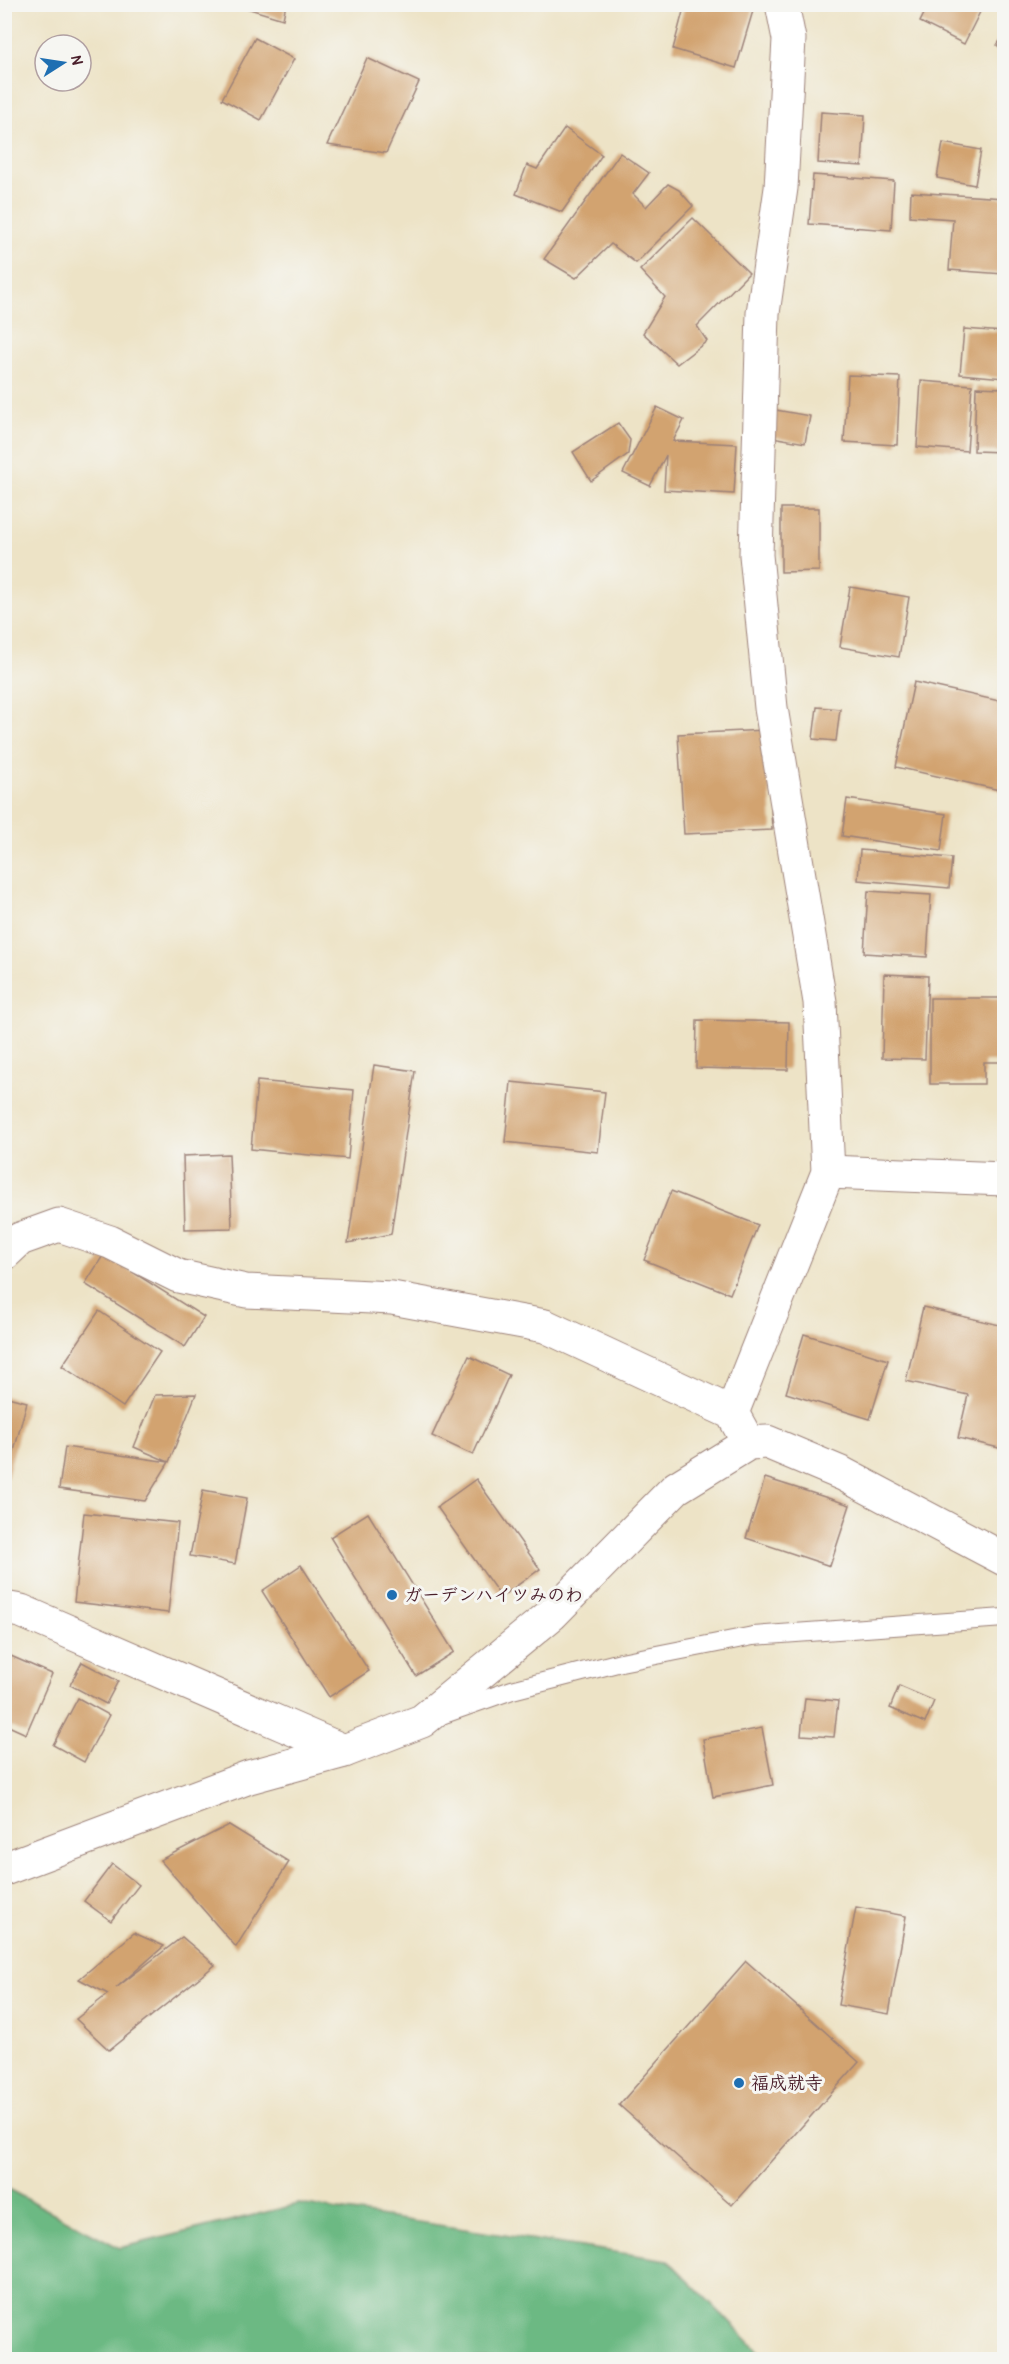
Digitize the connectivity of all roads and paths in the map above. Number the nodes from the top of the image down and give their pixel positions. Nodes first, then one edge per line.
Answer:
1 (782, 4) edge
2 (828, 1172) junction
3 (1005, 1179) edge
4 (4, 1254) edge
5 (732, 1413) junction
6 (749, 1443) junction
7 (1005, 1559) edge
8 (4, 1608) edge
9 (1005, 1617) edge
10 (422, 1721) junction
11 (344, 1751) junction
12 (4, 1869) edge

1 - 2 street
2 - 3 street
2 - 5 street
4 - 5 street
5 - 6 street
6 - 7 street
6 - 10 street
8 - 11 street
9 - 10 lane
10 - 11 street
11 - 12 street

